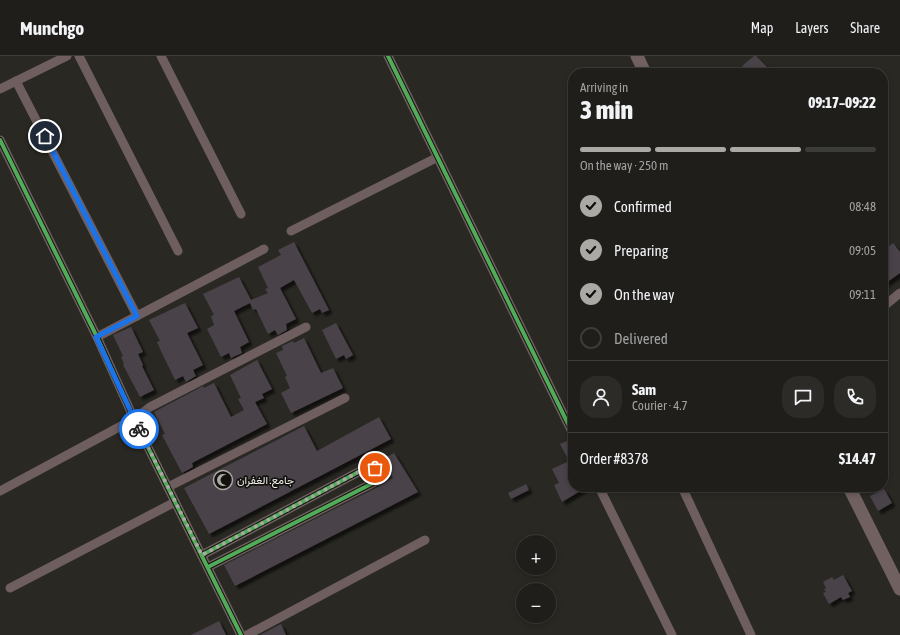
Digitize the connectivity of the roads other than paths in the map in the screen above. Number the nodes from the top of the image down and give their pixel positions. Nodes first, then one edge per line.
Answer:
1 (68, 56) edge
2 (79, 56) edge
3 (161, 56) edge
4 (388, 56) edge
5 (637, 56) edge
6 (643, 68) edge
7 (16, 81) junction
8 (0, 89) edge
9 (0, 140) edge
10 (438, 157) junction
11 (241, 214) dead end
12 (291, 230) dead end
13 (178, 250) dead end
14 (264, 250) dead end
15 (900, 293) edge
16 (888, 303) edge
17 (137, 316) junction
18 (306, 327) dead end
19 (96, 337) junction
20 (345, 398) dead end
21 (134, 420) junction
22 (568, 424) edge
23 (168, 487) junction
24 (0, 491) edge
25 (601, 492) edge
26 (684, 492) edge
27 (852, 492) edge
28 (175, 502) junction
29 (425, 540) dead end
30 (202, 555) junction
31 (208, 567) junction
32 (10, 588) dead end
33 (900, 589) edge
34 (241, 635) edge
35 (247, 635) edge
36 (672, 635) edge
37 (751, 635) edge

1 - 7 street
2 - 13 street
3 - 11 street
4 - 10 street
5 - 6 street
7 - 8 street
7 - 17 street
9 - 19 street
10 - 12 street
10 - 22 street
14 - 17 street
15 - 16 street
17 - 19 street
18 - 21 street
19 - 21 street
20 - 23 street
21 - 23 street
21 - 24 street
23 - 28 street
25 - 36 street
26 - 37 street
27 - 33 street
28 - 30 street
28 - 32 street
29 - 35 street
30 - 31 street
30 - 31 street
31 - 34 street

